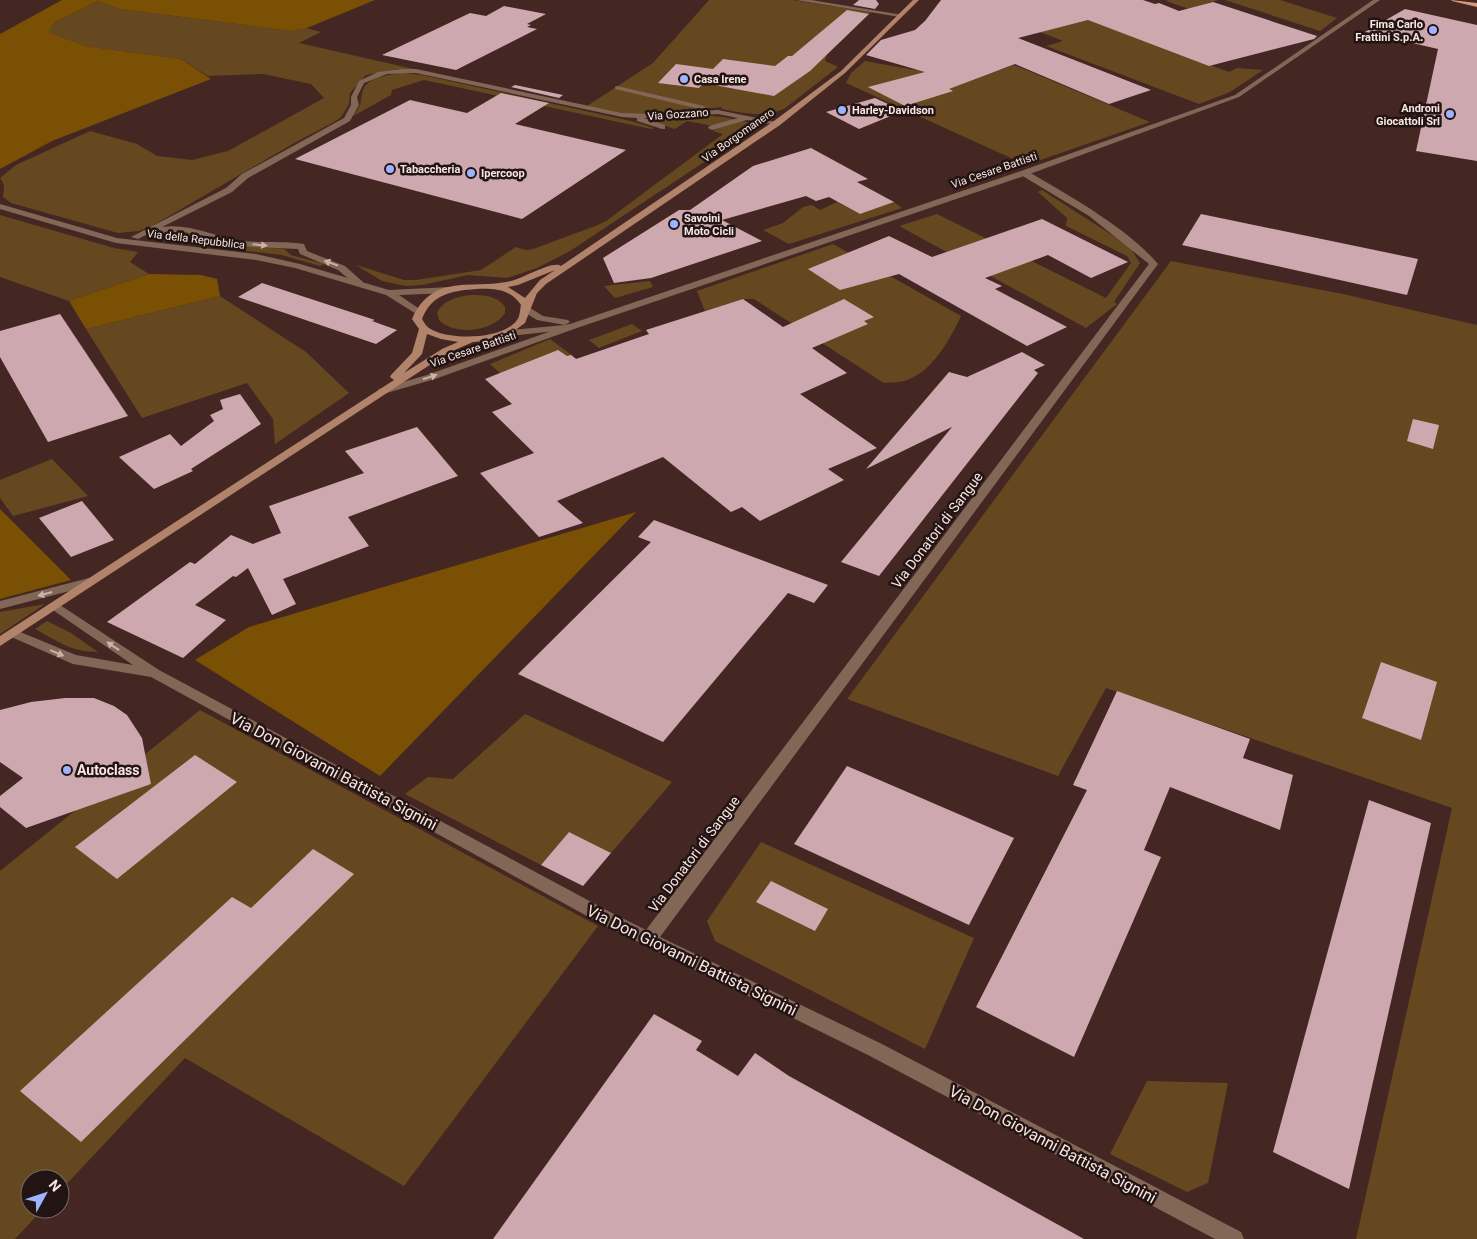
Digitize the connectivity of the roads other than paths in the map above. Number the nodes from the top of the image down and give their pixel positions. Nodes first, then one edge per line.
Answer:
1 (799, 0) edge
2 (916, 0) edge
3 (1377, 0) edge
4 (1454, 0) edge
5 (803, 1) edge
6 (1477, 5) edge
7 (900, 15) junction
8 (617, 88) dead end
9 (718, 112) junction
10 (636, 117) junction
11 (747, 118) junction
12 (777, 124) junction
13 (662, 127) dead end
14 (712, 128) dead end
15 (1024, 173) junction
16 (0, 205) edge
17 (135, 237) junction
18 (116, 240) junction
19 (577, 258) junction
20 (360, 284) junction
21 (496, 287) junction
22 (450, 290) junction
23 (389, 293) junction
24 (526, 307) junction
25 (418, 312) junction
26 (597, 318) junction
27 (571, 327) junction
28 (424, 330) junction
29 (501, 334) junction
30 (469, 340) junction
31 (383, 391) junction
32 (89, 582) junction
33 (0, 605) edge
34 (53, 606) junction
35 (13, 633) junction
36 (0, 642) edge
37 (154, 673) junction
38 (649, 939) junction
39 (1234, 1239) edge

1 - 5 street
2 - 7 main road, Via Borgomanero
3 - 15 street, Via Cesare Battisti
4 - 6 main road
5 - 7 street
7 - 12 main road, Via Borgomanero
8 - 9 street, Via Gozzano
9 - 10 street, Via Gozzano
9 - 11 street, Via Gozzano
10 - 13 street, Via Gozzano
10 - 17 street
11 - 12 street, Via Gozzano
11 - 14 street
12 - 19 main road, Via Borgomanero
15 - 26 street, Via Cesare Battisti
15 - 38 street, Via Donatori di Sangue
16 - 18 street, Via della Repubblica
17 - 18 street
17 - 20 street
18 - 20 street, Via della Repubblica
19 - 21 main road, Via Borgomanero
19 - 24 main road, Via Borgomanero
20 - 23 street, Via della Repubblica
21 - 22 main road
21 - 24 main road
22 - 23 street, Via della Repubblica
22 - 25 main road
23 - 25 street, Via della Repubblica
24 - 26 street, Via Cesare Battisti
24 - 29 main road, Via Borgomanero
25 - 28 main road
26 - 27 street, Via Cesare Battisti
27 - 29 street, Via Cesare Battisti
31 -> 27 street, Via Cesare Battisti
28 - 30 main road
28 - 31 main road
29 - 30 main road
30 - 31 main road
31 - 32 main road
32 -> 33 street
32 - 34 main road
34 - 35 main road
37 -> 34 street, Via Don Giovanni Battista Signini
35 - 36 main road
35 -> 37 street, Via Don Giovanni Battista Signini
37 - 38 street, Via Don Giovanni Battista Signini
38 - 39 street, Via Don Giovanni Battista Signini

